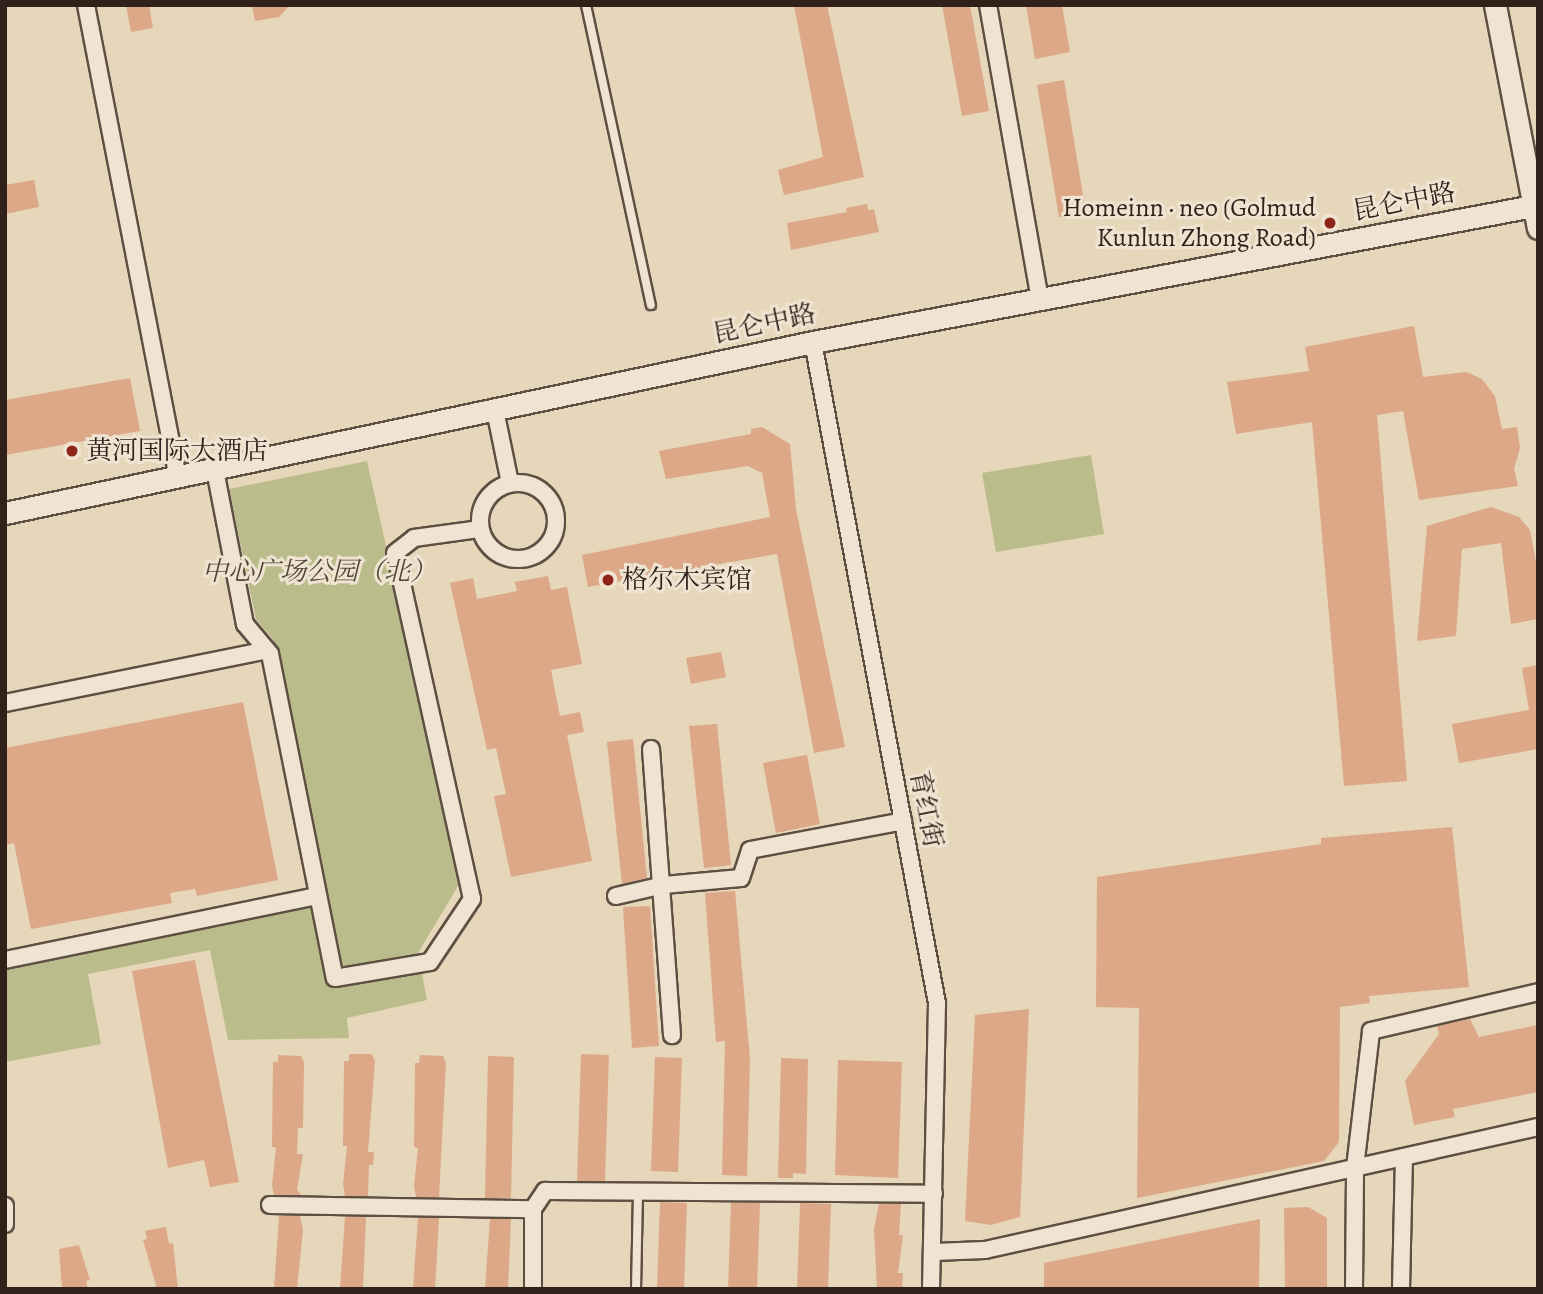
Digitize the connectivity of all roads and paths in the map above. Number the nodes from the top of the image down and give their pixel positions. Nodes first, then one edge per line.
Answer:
1 (86, 5) edge
2 (586, 5) edge
3 (988, 5) edge
4 (1494, 5) edge
5 (1536, 206) edge
6 (1538, 228) edge
7 (1040, 299) junction
8 (651, 305) dead end
9 (813, 342) junction
10 (495, 410) junction
11 (215, 470) junction
12 (178, 479) junction
13 (510, 484) junction
14 (5, 513) edge
15 (480, 529) junction
16 (267, 650) junction
17 (5, 703) edge
18 (651, 748) dead end
19 (903, 821) junction
20 (664, 885) junction
21 (318, 896) junction
22 (616, 896) dead end
23 (5, 960) edge
24 (1538, 992) edge
25 (672, 1035) dead end
26 (1538, 1127) edge
27 (1404, 1157) junction
28 (1354, 1168) junction
29 (638, 1192) junction
30 (934, 1194) junction
31 (270, 1205) dead end
32 (5, 1206) edge
33 (533, 1209) junction
34 (5, 1224) edge
35 (934, 1252) junction
36 (533, 1289) edge
37 (636, 1289) edge
38 (931, 1289) edge
39 (1354, 1289) edge
40 (1401, 1289) edge

1 - 12 street
2 - 8 lane
3 - 7 street
4 - 5 main road
5 - 6 main road
5 - 7 main road, 昆仑中路
7 - 9 main road, 昆仑中路
9 - 10 main road, 昆仑中路
9 - 19 street, 育红街
10 - 11 main road, 昆仑中路
10 - 13 street
11 - 12 main road, 昆仑中路
11 - 16 street
12 - 14 main road, 昆仑中路
13 - 15 street
13 - 15 street
15 - 21 street
16 - 17 street
16 - 21 street
18 - 20 street
19 - 20 street
19 - 30 street, 育红街
20 - 22 street
20 - 25 street
21 - 23 street
24 - 28 street
26 - 27 street
27 - 28 street
27 - 40 street
28 - 35 street
28 - 39 street
29 - 30 street
29 - 33 street
29 - 37 lane
30 - 35 street, 育红街
31 - 33 street
32 - 34 street
33 - 36 street
35 - 38 street, 育红街

